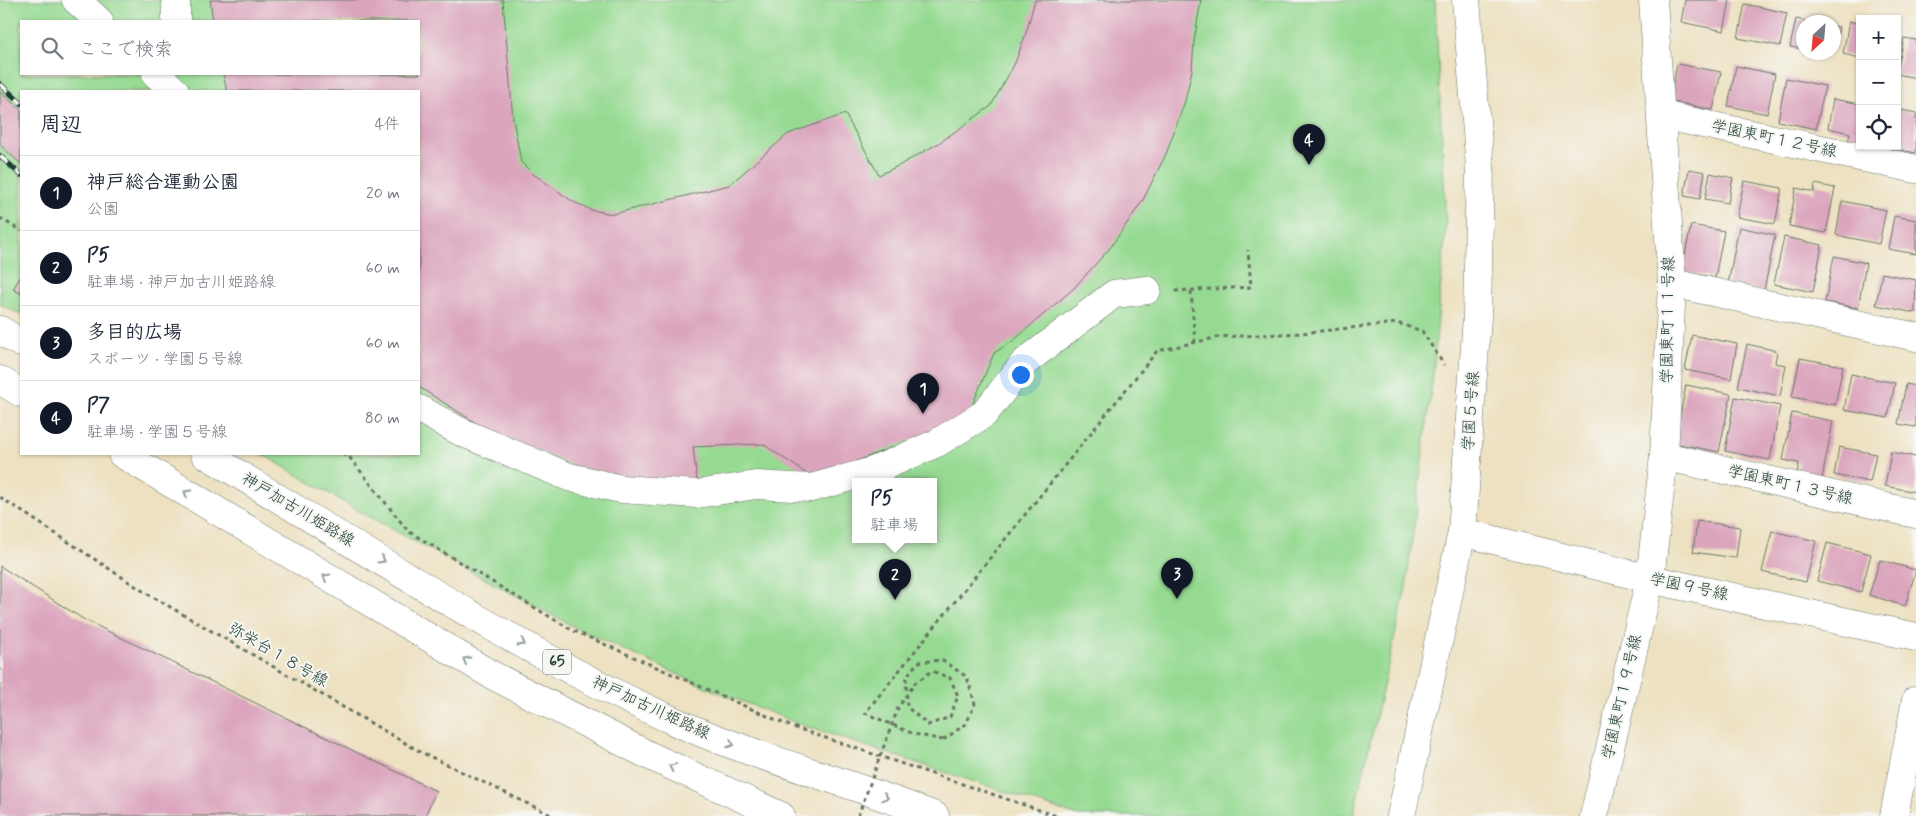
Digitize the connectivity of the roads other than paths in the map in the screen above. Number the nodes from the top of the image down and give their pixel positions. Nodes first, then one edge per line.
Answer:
1 (76, 0) edge
2 (176, 0) edge
3 (1466, 0) edge
4 (1653, 0) edge
5 (98, 20) edge
6 (176, 20) edge
7 (157, 75) edge
8 (182, 75) edge
9 (174, 90) edge
10 (185, 90) edge
11 (1661, 115) junction
12 (1916, 169) edge
13 (1672, 283) junction
14 (1147, 290) road end
15 (0, 330) edge
16 (1916, 337) edge
17 (20, 342) edge
18 (0, 380) edge
19 (20, 392) edge
20 (420, 410) edge
21 (124, 455) edge
22 (207, 455) edge
23 (1664, 456) junction
24 (1916, 514) edge
25 (1462, 532) junction
26 (1650, 579) junction
27 (1916, 637) edge
28 (1916, 700) edge
29 (780, 816) edge
30 (935, 816) edge
31 (1401, 816) edge
32 (1594, 816) edge
33 (1894, 816) edge

1 - 5 street
2 - 6 street
3 - 25 street, 学園５号線
4 - 11 street, 学園東町１１号線
7 - 9 street
8 - 10 street
11 - 12 street, 学園東町１２号線
11 - 13 street, 学園東町１１号線
13 - 16 street
13 - 23 street, 学園東町１１号線
14 - 20 street
15 - 17 street
18 - 19 street
29 -> 21 street
22 -> 30 street, 神戸加古川姫路線 / 65
23 - 24 street, 学園東町１３号線
23 - 26 street, 学園東町１１号線
25 - 26 street, 学園９号線
25 - 31 street, 学園５号線
26 - 27 street, 学園９号線
26 - 32 street, 学園東町１９号線
28 - 33 street

